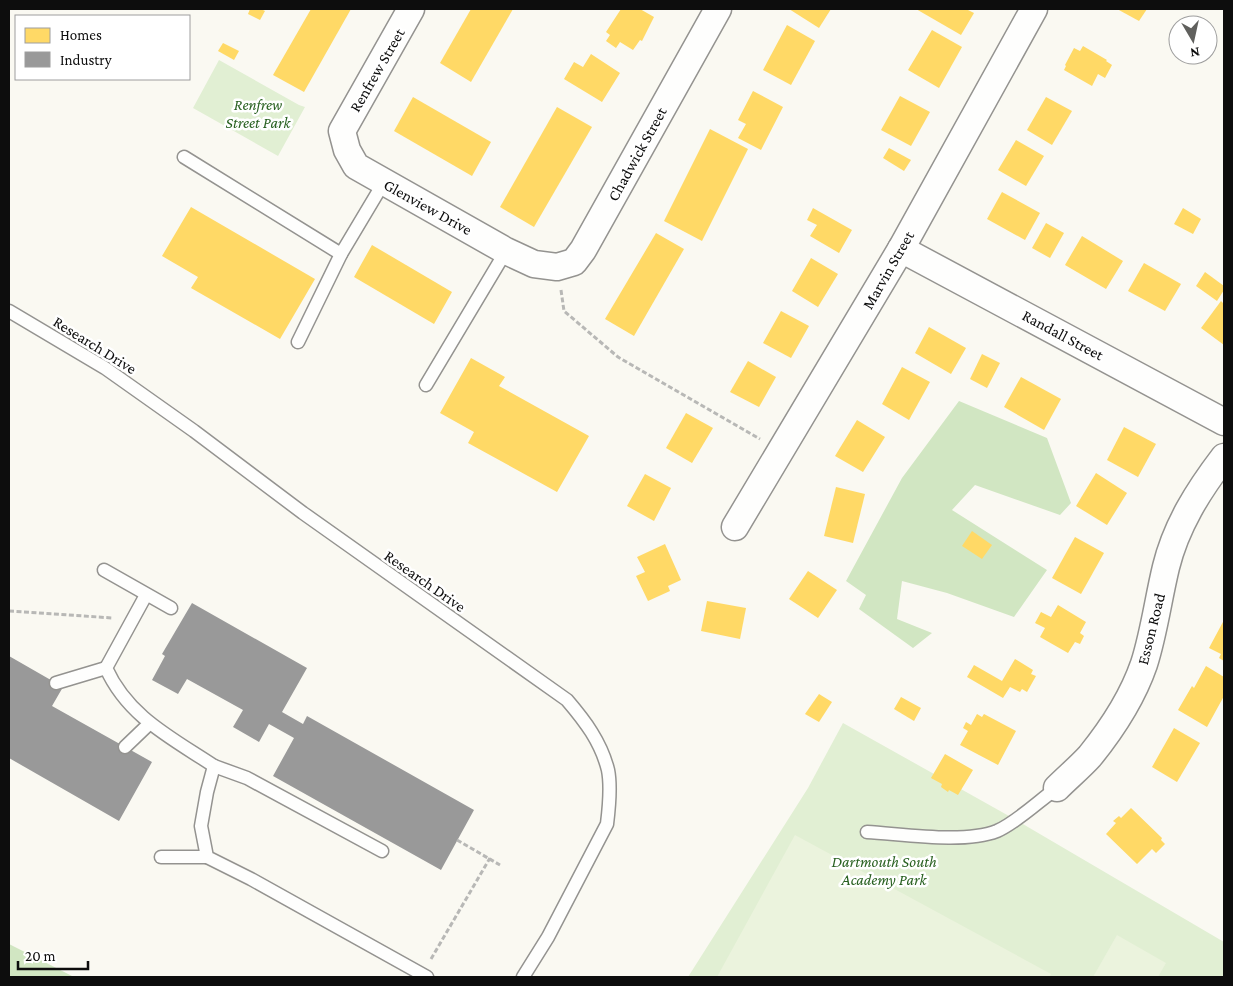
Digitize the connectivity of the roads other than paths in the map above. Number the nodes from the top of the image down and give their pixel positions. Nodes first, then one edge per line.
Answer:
1 (411, 9) edge
2 (718, 9) edge
3 (1034, 9) edge
4 (342, 131) joint
5 (184, 157) dead end
6 (384, 182) junction
7 (901, 249) junction
8 (506, 251) junction
9 (341, 254) junction
10 (546, 266) joint
11 (9, 311) edge
12 (298, 342) dead end
13 (426, 385) dead end
14 (1224, 422) edge
15 (1224, 457) edge
16 (736, 527) dead end
17 (104, 570) dead end
18 (146, 595) junction
19 (171, 608) dead end
20 (106, 668) junction
21 (56, 683) dead end
22 (149, 724) junction
23 (125, 747) dead end
24 (214, 766) junction
25 (1057, 788) joint
26 (867, 832) dead end
27 (382, 851) dead end
28 (161, 857) dead end
29 (206, 857) junction
30 (425, 976) edge
31 (523, 977) edge

1 - 4 street, Renfrew Street
2 - 10 street, Chadwick Street
3 - 7 street, Marvin Street
4 - 6 street, Glenview Drive
5 - 9 lane
6 - 8 street, Glenview Drive
6 - 9 lane
7 - 14 street, Randall Street
7 - 16 street, Marvin Street
8 - 10 street, Glenview Drive
8 - 13 lane
9 - 12 lane
11 - 31 lane, Research Drive
15 - 25 street, Esson Road
17 - 18 lane
18 - 19 lane
18 - 20 lane
20 - 21 lane
20 - 22 lane
22 - 23 lane
22 - 24 lane
24 - 27 lane
24 - 29 lane
25 - 26 lane
28 - 29 lane
29 - 30 lane

